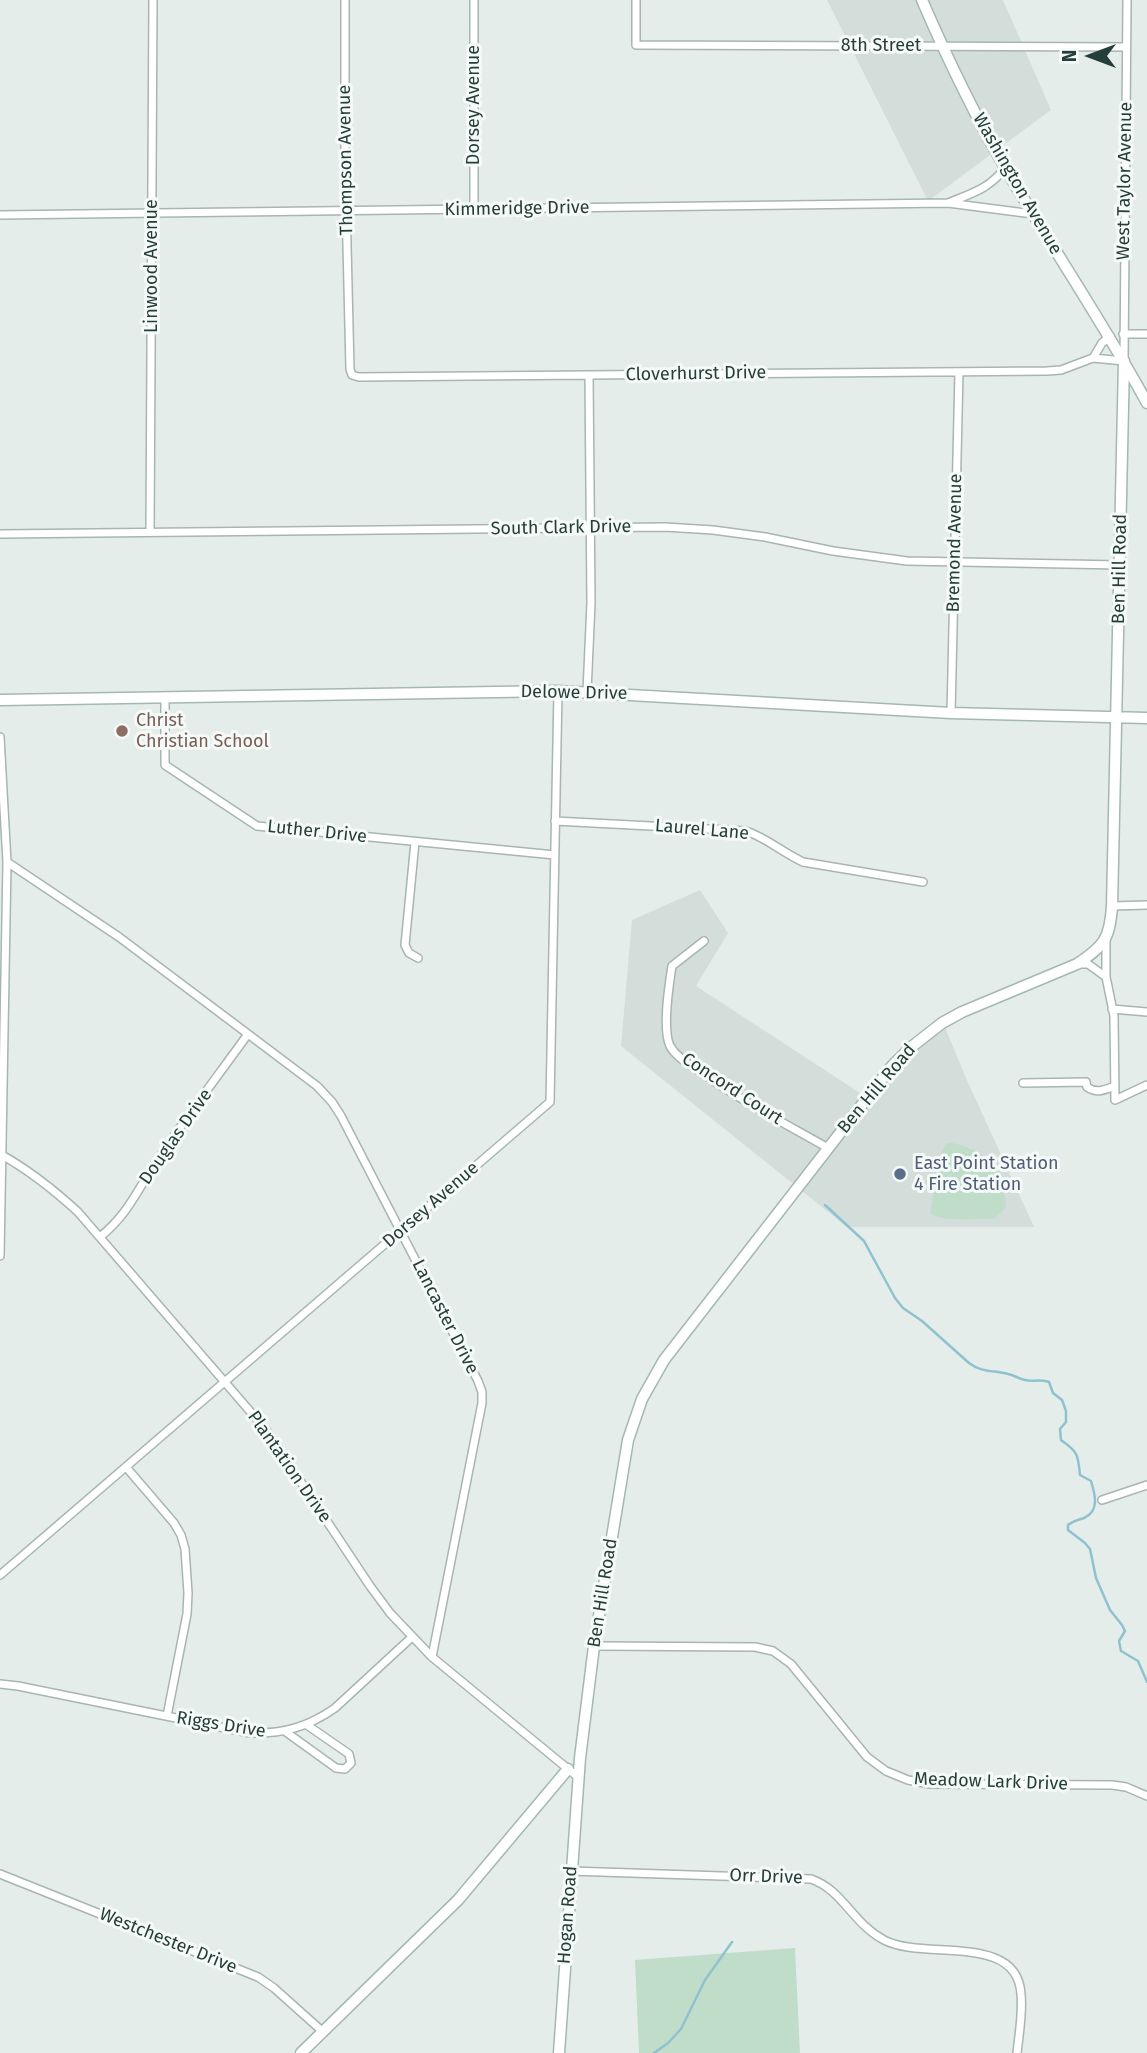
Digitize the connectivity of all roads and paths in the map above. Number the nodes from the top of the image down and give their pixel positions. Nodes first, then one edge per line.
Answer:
1 (153, 0) edge
2 (345, 0) edge
3 (474, 0) edge
4 (636, 0) edge
5 (922, 0) edge
6 (1127, 0) edge
7 (942, 46) junction
8 (1126, 47) junction
9 (1005, 168) junction
10 (948, 203) junction
11 (474, 209) junction
12 (346, 211) junction
13 (153, 213) junction
14 (1033, 214) junction
15 (0, 215) edge
16 (349, 321) joint
17 (1123, 334) junction
18 (1147, 334) edge
19 (1110, 336) junction
20 (1093, 358) junction
21 (1124, 361) junction
22 (959, 372) junction
23 (589, 375) junction
24 (1147, 403) edge
25 (590, 528) junction
26 (150, 533) junction
27 (0, 534) edge
28 (954, 562) junction
29 (1120, 565) junction
30 (558, 691) junction
31 (587, 692) junction
32 (165, 698) junction
33 (0, 700) edge
34 (951, 713) junction
35 (1116, 718) junction
36 (1147, 718) edge
37 (0, 737) edge
38 (555, 821) junction
39 (415, 842) junction
40 (3, 848) edge
41 (555, 855) junction
42 (7, 862) junction
43 (923, 882) dead end
44 (1147, 905) edge
45 (1112, 906) junction
46 (1106, 940) junction
47 (704, 941) dead end
48 (418, 958) dead end
49 (1077, 964) junction
50 (1106, 977) junction
51 (3, 978) edge
52 (1112, 1009) junction
53 (1147, 1012) edge
54 (248, 1034) junction
55 (1023, 1083) dead end
56 (1147, 1085) edge
57 (1115, 1086) junction
58 (828, 1148) junction
59 (1, 1155) edge
60 (401, 1230) junction
61 (100, 1237) junction
62 (0, 1256) edge
63 (225, 1381) junction
64 (126, 1467) junction
65 (1147, 1485) edge
66 (1102, 1500) dead end
67 (0, 1575) edge
68 (412, 1637) junction
69 (594, 1646) junction
70 (432, 1657) junction
71 (0, 1684) edge
72 (167, 1716) junction
73 (307, 1725) junction
74 (286, 1732) junction
75 (568, 1769) junction
76 (579, 1778) junction
77 (1147, 1796) edge
78 (571, 1871) junction
79 (0, 1874) edge
80 (323, 2031) junction
81 (301, 2053) edge
82 (559, 2053) edge
83 (1017, 2053) edge

1 - 13 street, Linwood Avenue
2 - 12 street, Thompson Avenue
3 - 11 street, Dorsey Avenue
4 - 7 street, 8th Street
5 - 7 street, Washington Avenue
6 - 8 street, West Taylor Avenue
7 - 8 street, 8th Street
7 - 9 street, Washington Avenue
8 - 17 street, West Taylor Avenue
9 - 10 street
9 - 14 street, Washington Avenue
10 - 11 street, Kimmeridge Drive
10 - 14 street, Kimmeridge Drive
11 - 12 street, Kimmeridge Drive
12 - 13 street, Kimmeridge Drive
12 - 16 street, Thompson Avenue
13 - 15 street, Kimmeridge Drive
13 - 26 street, Linwood Avenue
14 - 19 street, Washington Avenue
16 - 23 street, Cloverhurst Drive
17 - 18 street
17 - 21 street, West Taylor Avenue
19 - 20 street
19 - 21 street, Washington Avenue
20 - 21 street, Cloverhurst Drive
20 - 22 street, Cloverhurst Drive
21 - 24 street, Washington Avenue
21 - 29 street, Ben Hill Road
22 - 23 street, Cloverhurst Drive
22 - 28 street, Bremond Avenue
23 - 25 street
25 - 26 street, South Clark Drive
25 - 28 street, South Clark Drive
25 - 31 street
26 - 27 street, South Clark Drive
28 - 29 street, South Clark Drive
28 - 34 street, Bremond Avenue
29 - 35 street, Ben Hill Road
30 - 31 street, Delowe Drive
30 - 32 street, Delowe Drive
30 - 38 street, Dorsey Avenue
31 - 34 street, Delowe Drive
32 - 33 street, Delowe Drive
32 - 39 street, Luther Drive
34 - 35 street, Delowe Drive
35 - 36 street, Delowe Drive
35 - 45 street, Ben Hill Road
37 - 40 street
38 - 41 street, Dorsey Avenue
38 - 43 street, Laurel Lane
39 - 41 street, Luther Drive
39 - 48 street
40 - 42 street
41 - 60 street, Dorsey Avenue
42 - 51 street
42 - 54 street, Lancaster Drive
44 - 45 street
45 - 46 street, Ben Hill Road
46 - 49 street, Ben Hill Road
46 - 50 street
47 - 58 street, Concord Court
49 - 50 street
49 - 58 street, Ben Hill Road
50 - 52 street
51 - 59 street
52 - 53 street
52 - 57 street
54 - 60 street, Lancaster Drive
54 - 61 street, Douglas Drive
55 - 57 street
56 - 57 street
58 - 69 street, Ben Hill Road
59 - 61 street, Plantation Drive
59 - 62 street
60 - 63 street, Dorsey Avenue
60 - 70 street, Lancaster Drive
61 - 63 street, Plantation Drive
63 - 64 street, Dorsey Avenue
63 - 68 street, Plantation Drive
64 - 67 street, Dorsey Avenue
64 - 72 street
65 - 66 street
68 - 70 street, Plantation Drive
68 - 73 street, Riggs Drive
69 - 76 street, Ben Hill Road
69 - 77 street, Meadow Lark Drive
70 - 75 street, Plantation Drive
71 - 72 street, Riggs Drive
72 - 74 street, Riggs Drive
73 - 74 street, Riggs Drive
73 - 74 street
75 - 76 street, Plantation Drive
75 - 80 street
76 - 78 street, Hogan Road
78 - 82 street, Hogan Road
78 - 83 street, Orr Drive
79 - 80 street, Westchester Drive
80 - 81 street

